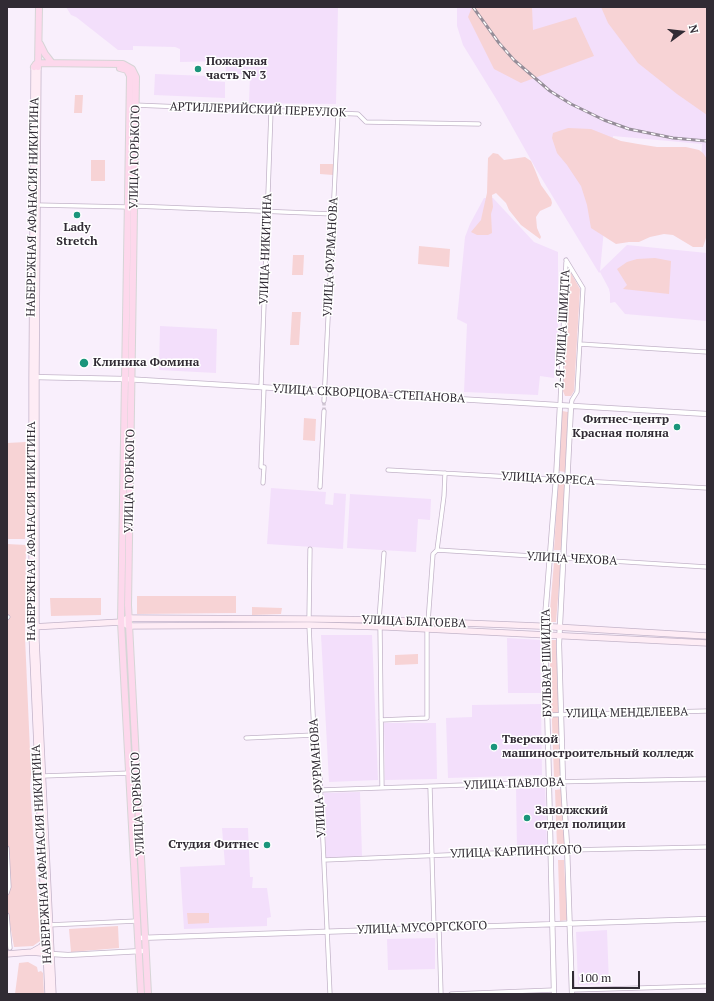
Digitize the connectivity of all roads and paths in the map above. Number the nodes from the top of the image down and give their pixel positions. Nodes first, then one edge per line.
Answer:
1 (35, 7) edge
2 (39, 7) edge
3 (39, 38) junction
4 (52, 63) junction
5 (37, 66) junction
6 (133, 105) junction
7 (271, 110) junction
8 (338, 113) junction
9 (479, 124) dead end
10 (37, 205) junction
11 (131, 206) junction
12 (268, 211) junction
13 (333, 214) junction
14 (580, 344) junction
15 (707, 352) edge
16 (34, 377) junction
17 (128, 379) junction
18 (263, 387) junction
19 (324, 391) junction
20 (324, 401) tunnel mouth
21 (560, 405) junction
22 (571, 406) junction
23 (324, 411) tunnel mouth
24 (707, 414) edge
25 (388, 470) dead end
26 (446, 473) junction
27 (556, 479) junction
28 (567, 480) junction
29 (263, 483) dead end
30 (320, 487) dead end
31 (707, 488) edge
32 (310, 548) dead end
33 (437, 550) junction
34 (384, 553) dead end
35 (550, 557) junction
36 (563, 558) junction
37 (707, 567) edge
38 (128, 618) junction
39 (312, 619) junction
40 (379, 620) junction
41 (121, 622) junction
42 (428, 622) junction
43 (306, 625) junction
44 (34, 626) junction
45 (128, 626) junction
46 (380, 627) junction
47 (545, 627) junction
48 (560, 628) junction
49 (427, 629) junction
50 (545, 634) junction
51 (559, 635) junction
52 (707, 636) edge
53 (707, 643) edge
54 (707, 711) edge
55 (548, 715) junction
56 (561, 715) junction
57 (381, 720) junction
58 (314, 735) junction
59 (246, 738) dead end
60 (133, 772) junction
61 (42, 776) junction
62 (707, 779) edge
63 (549, 782) junction
64 (563, 782) junction
65 (430, 787) junction
66 (382, 788) junction
67 (321, 790) junction
68 (707, 847) edge
69 (7, 848) edge
70 (568, 850) junction
71 (551, 851) junction
72 (432, 855) junction
73 (324, 860) junction
74 (7, 893) edge
75 (7, 915) edge
76 (707, 920) edge
77 (137, 921) junction
78 (553, 924) junction
79 (570, 924) junction
80 (49, 927) junction
81 (436, 928) junction
82 (328, 931) junction
83 (141, 937) junction
84 (46, 941) junction
85 (10, 948) dead end
86 (142, 951) junction
87 (32, 952) junction
88 (7, 954) edge
89 (49, 954) junction
90 (48, 963) junction
91 (707, 986) edge
92 (554, 992) edge
93 (572, 992) edge
94 (48, 994) edge
95 (53, 994) edge
96 (141, 994) edge
97 (148, 994) edge
98 (330, 994) edge
99 (441, 994) edge
100 (451, 994) edge

1 - 5 main road
2 - 3 main road
3 - 4 main road
3 - 5 main road
4 - 5 main road, УЛИЦА ГОРЬКОГО
4 - 6 main road, УЛИЦА ГОРЬКОГО
5 - 6 main road, УЛИЦА ГОРЬКОГО
5 - 10 main road, НАБЕРЕЖНАЯ АФАНАСИЯ НИКИТИНА
5 - 16 main road, НАБЕРЕЖНАЯ АФАНАСИЯ НИКИТИНА
6 - 7 street, АРТИЛЛЕРИЙСКИЙ ПЕРЕУЛОК
6 - 11 main road, УЛИЦА ГОРЬКОГО
7 - 8 street, АРТИЛЛЕРИЙСКИЙ ПЕРЕУЛОК
7 - 12 street, УЛИЦА НИКИТИНА
8 - 9 street, АРТИЛЛЕРИЙСКИЙ ПЕРЕУЛОК
8 - 13 street, УЛИЦА ФУРМАНОВА
10 - 11 street
10 - 16 main road, НАБЕРЕЖНАЯ АФАНАСИЯ НИКИТИНА
11 - 12 street
11 - 17 main road, УЛИЦА ГОРЬКОГО
12 - 13 street
12 - 18 street, УЛИЦА НИКИТИНА
13 - 19 street, УЛИЦА ФУРМАНОВА
14 - 15 street
14 - 21 street, 2-Я УЛИЦА ШМИДТА
14 - 22 street, 2-Я УЛИЦА ШМИДТА
16 - 17 street, УЛИЦА СКВОРЦОВА-СТЕПАНОВА
16 - 44 main road, НАБЕРЕЖНАЯ АФАНАСИЯ НИКИТИНА
17 - 18 street, УЛИЦА СКВОРЦОВА-СТЕПАНОВА
17 - 38 main road, УЛИЦА ГОРЬКОГО
17 - 41 main road, УЛИЦА ГОРЬКОГО
18 - 19 street, УЛИЦА СКВОРЦОВА-СТЕПАНОВА
18 - 29 street, УЛИЦА НИКИТИНА
19 - 20 street, УЛИЦА ФУРМАНОВА
19 - 21 street, УЛИЦА СКВОРЦОВА-СТЕПАНОВА
21 - 22 street, УЛИЦА СКВОРЦОВА-СТЕПАНОВА
21 - 27 street, БУЛЬВАР ШМИДТА
22 - 24 street, УЛИЦА СКВОРЦОВА-СТЕПАНОВА
22 - 28 street, БУЛЬВАР ШМИДТА
23 - 30 street
25 - 26 street, УЛИЦА ЖОРЕСА
26 - 27 street, УЛИЦА ЖОРЕСА
26 - 33 street
27 - 28 street, УЛИЦА ЖОРЕСА
27 - 35 street, БУЛЬВАР ШМИДТА
28 - 31 street, УЛИЦА ЖОРЕСА
28 - 36 street, БУЛЬВАР ШМИДТА
32 - 39 street
33 - 35 street, УЛИЦА ЧЕХОВА
33 - 42 street
34 - 40 street
35 - 36 street, УЛИЦА ЧЕХОВА
35 - 47 street, БУЛЬВАР ШМИДТА
36 - 37 street, УЛИЦА ЧЕХОВА
36 - 48 street, БУЛЬВАР ШМИДТА
38 - 39 main road, УЛИЦА БЛАГОЕВА
38 - 41 main road
38 - 45 main road, УЛИЦА ГОРЬКОГО
39 - 40 main road, УЛИЦА БЛАГОЕВА
39 - 43 main road
40 - 42 main road, УЛИЦА БЛАГОЕВА
41 - 44 main road
41 - 45 main road
41 - 60 main road, УЛИЦА ГОРЬКОГО
42 - 47 main road, УЛИЦА БЛАГОЕВА
43 - 45 main road, УЛИЦА БЛАГОЕВА
43 - 46 main road, УЛИЦА БЛАГОЕВА
43 - 58 street, УЛИЦА ФУРМАНОВА
44 - 61 main road, НАБЕРЕЖНАЯ АФАНАСИЯ НИКИТИНА
44 - 80 main road, НАБЕРЕЖНАЯ АФАНАСИЯ НИКИТИНА
45 - 60 main road, УЛИЦА ГОРЬКОГО
46 - 49 main road, УЛИЦА БЛАГОЕВА
46 - 57 street
47 - 48 main road, УЛИЦА БЛАГОЕВА
47 - 50 street, БУЛЬВАР ШМИДТА
48 - 51 street, БУЛЬВАР ШМИДТА
48 - 52 main road, УЛИЦА БЛАГОЕВА
49 - 50 main road, УЛИЦА БЛАГОЕВА
49 - 57 street
50 - 51 main road, УЛИЦА БЛАГОЕВА
50 - 55 street, БУЛЬВАР ШМИДТА
51 - 53 main road, УЛИЦА БЛАГОЕВА
51 - 56 street, БУЛЬВАР ШМИДТА
54 - 56 street, УЛИЦА МЕНДЕЛЕЕВА
55 - 56 street, УЛИЦА МЕНДЕЛЕЕВА
55 - 63 street, БУЛЬВАР ШМИДТА
56 - 64 street, БУЛЬВАР ШМИДТА
57 - 66 street
58 - 59 street
58 - 67 street, УЛИЦА ФУРМАНОВА
60 - 61 street
60 - 77 main road, УЛИЦА ГОРЬКОГО
60 - 83 main road, УЛИЦА ГОРЬКОГО
61 - 80 main road, НАБЕРЕЖНАЯ АФАНАСИЯ НИКИТИНА
62 - 64 street, УЛИЦА ПАВЛОВА
63 - 64 street, УЛИЦА ПАВЛОВА
63 - 65 street, УЛИЦА ПАВЛОВА
63 - 71 street, БУЛЬВАР ШМИДТА
64 - 70 street, БУЛЬВАР ШМИДТА
65 - 66 street, УЛИЦА ПАВЛОВА
65 - 72 street
66 - 67 street, УЛИЦА ПАВЛОВА
67 - 73 street, УЛИЦА ФУРМАНОВА
68 - 70 street, УЛИЦА КАРПИНСКОГО
69 - 74 street
70 - 71 street, УЛИЦА КАРПИНСКОГО
70 - 79 street, БУЛЬВАР ШМИДТА
71 - 72 street, УЛИЦА КАРПИНСКОГО
71 - 78 street, БУЛЬВАР ШМИДТА
72 - 73 street, УЛИЦА КАРПИНСКОГО
72 - 81 street
73 - 82 street, УЛИЦА ФУРМАНОВА
75 - 85 street
76 - 79 street, УЛИЦА МУСОРГСКОГО
77 - 80 street
77 - 83 main road, УЛИЦА ГОРЬКОГО
78 - 79 street, УЛИЦА МУСОРГСКОГО
78 - 81 street, УЛИЦА МУСОРГСКОГО
78 - 92 street, БУЛЬВАР ШМИДТА
79 - 93 street, БУЛЬВАР ШМИДТА
80 - 84 main road
80 - 89 main road, НАБЕРЕЖНАЯ АФАНАСИЯ НИКИТИНА
81 - 82 street, УЛИЦА МУСОРГСКОГО
81 - 99 street
82 - 83 street, УЛИЦА МУСОРГСКОГО
82 - 98 street, УЛИЦА ФУРМАНОВА
83 - 86 main road, УЛИЦА ГОРЬКОГО
84 - 87 main road
84 - 89 main road, НАБЕРЕЖНАЯ АФАНАСИЯ НИКИТИНА
86 - 89 street
86 - 96 main road, УЛИЦА ГОРЬКОГО
86 - 97 main road, УЛИЦА ГОРЬКОГО
87 - 88 main road
87 - 89 main road
87 - 90 main road
89 - 90 main road, НАБЕРЕЖНАЯ АФАНАСИЯ НИКИТИНА
89 - 95 main road, НАБЕРЕЖНАЯ АФАНАСИЯ НИКИТИНА
90 - 94 main road, НАБЕРЕЖНАЯ АФАНАСИЯ НИКИТИНА
91 - 93 street
92 - 100 street

